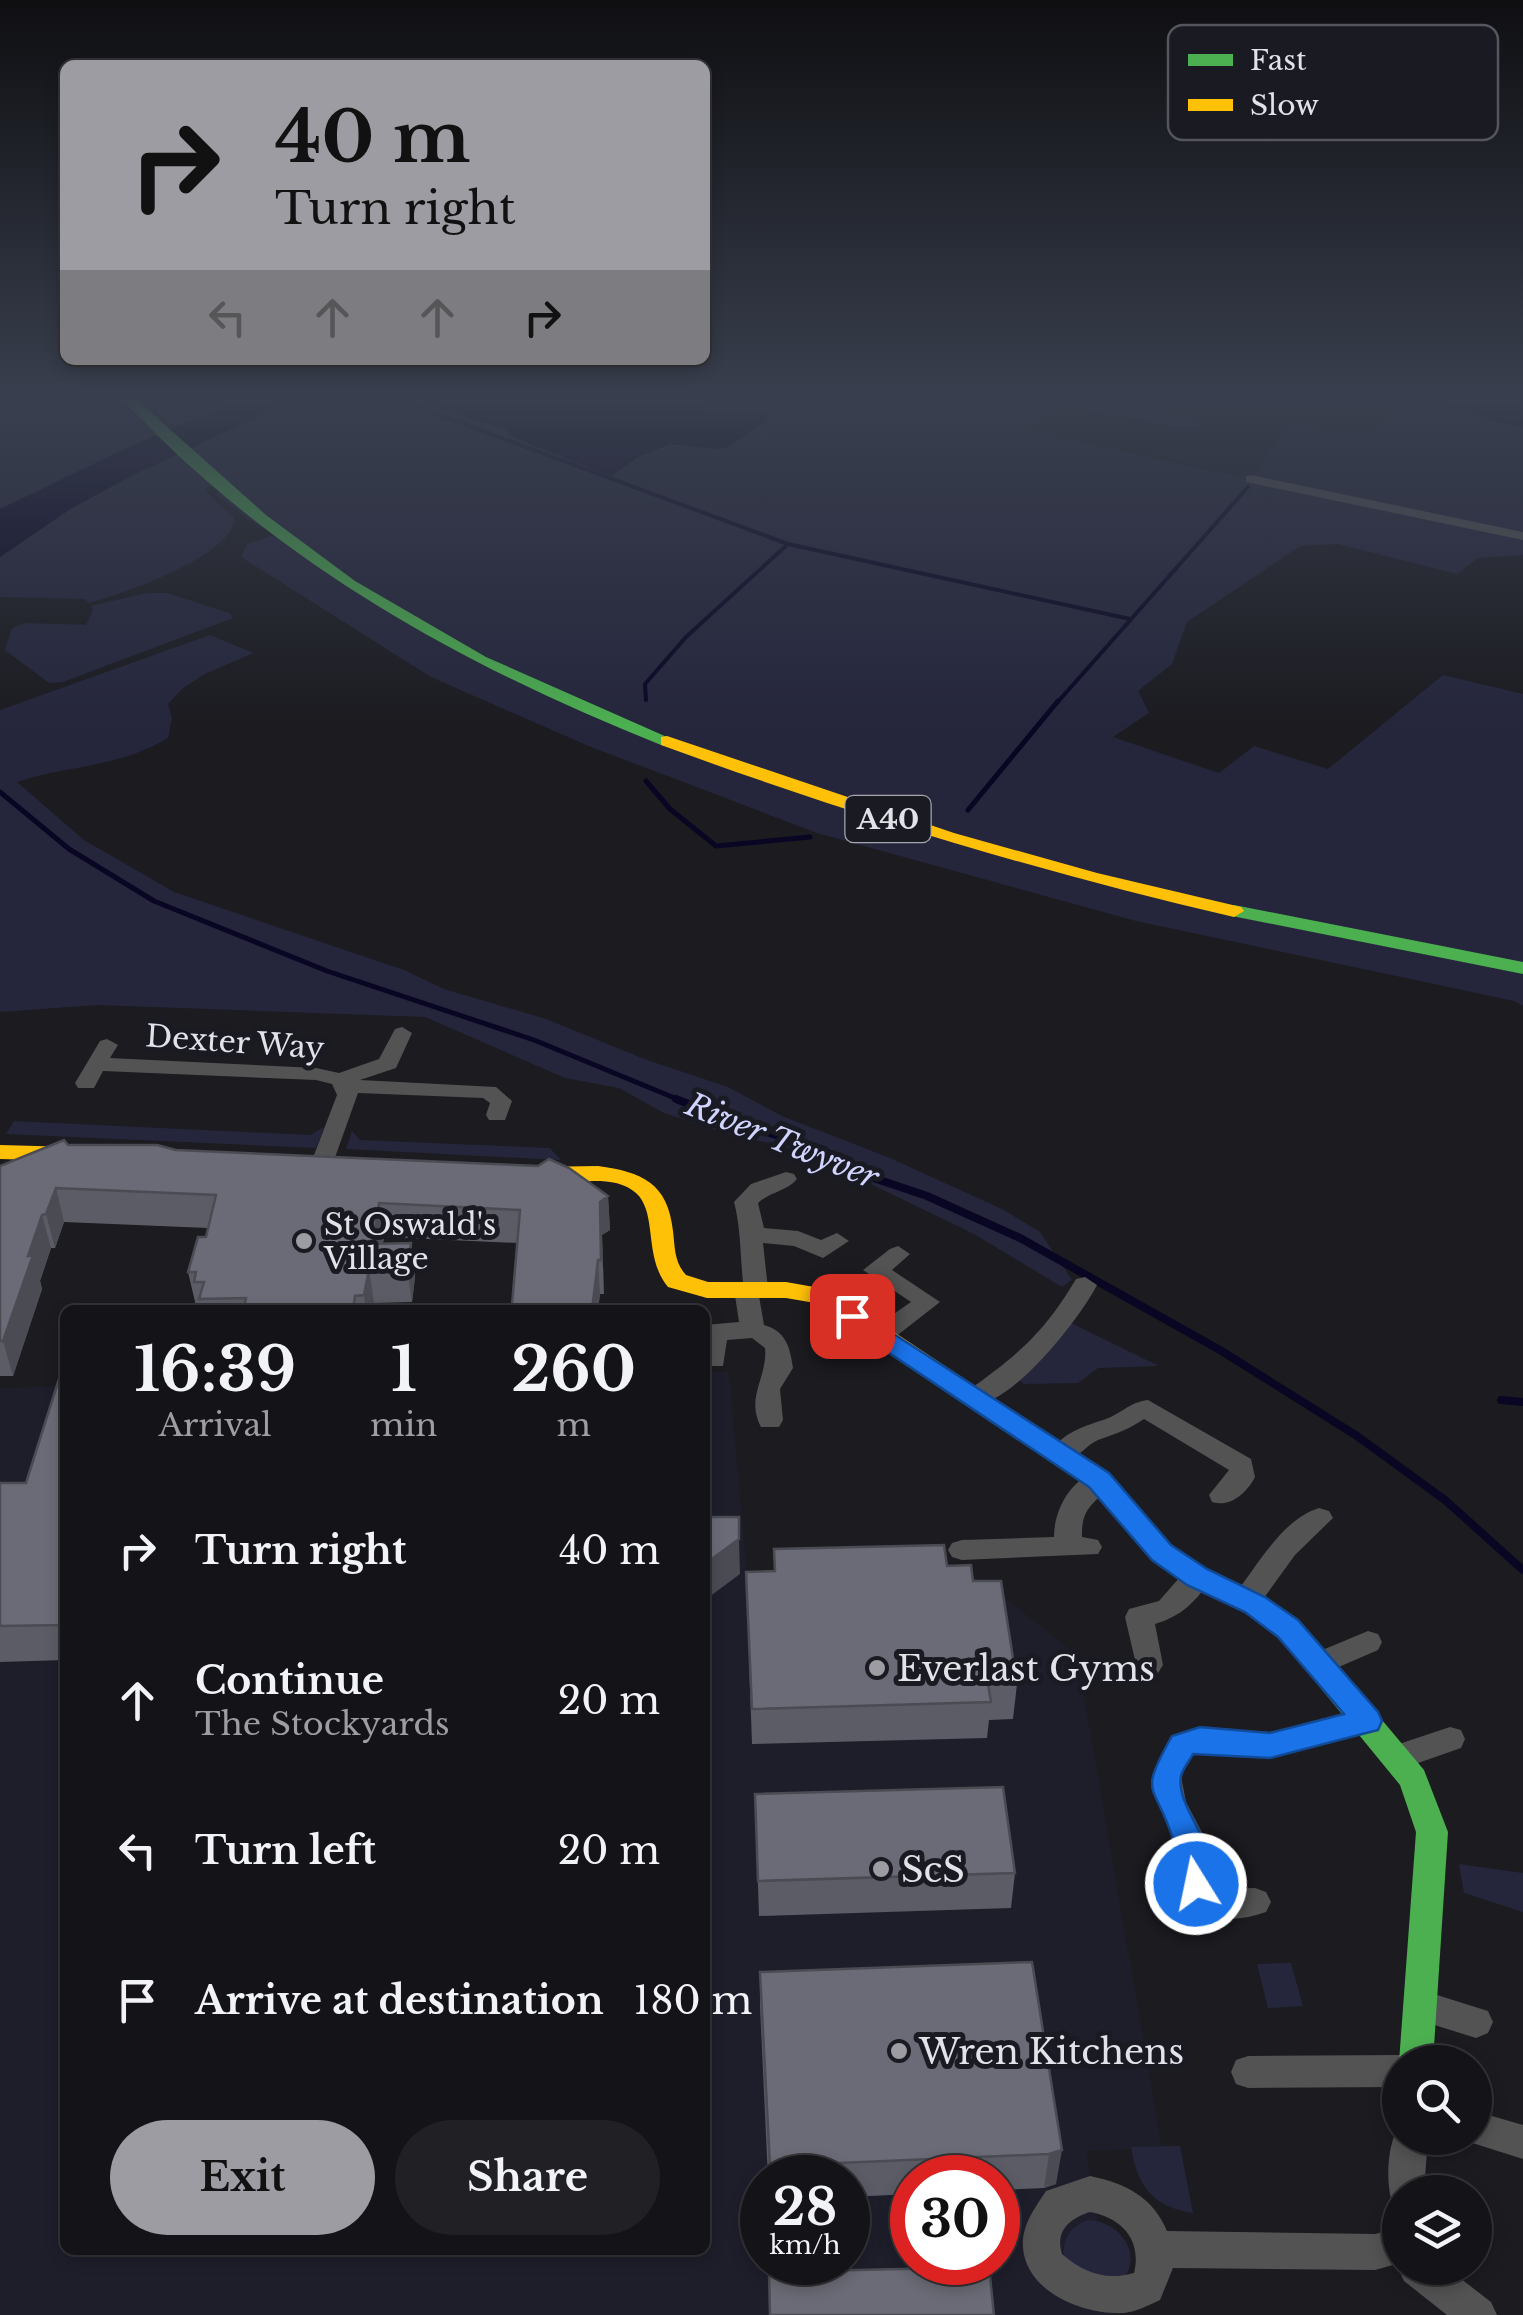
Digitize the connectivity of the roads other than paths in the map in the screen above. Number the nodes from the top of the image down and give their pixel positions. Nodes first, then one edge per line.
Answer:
1 (253, 508) edge
2 (1390, 508) edge
3 (1523, 536) edge
4 (1523, 968) edge
5 (402, 1033) dead end
6 (96, 1064) dead end
7 (344, 1083) junction
8 (497, 1115) dead end
9 (0, 1152) edge
10 (92, 1155) edge
11 (322, 1163) edge
12 (509, 1173) edge
13 (786, 1179) dead end
14 (754, 1234) junction
15 (836, 1241) dead end
16 (898, 1254) dead end
17 (1086, 1284) dead end
18 (751, 1289) junction
19 (752, 1330) junction
20 (710, 1333) edge
21 (881, 1335) junction
22 (714, 1360) dead end
23 (975, 1398) junction
24 (770, 1420) dead end
25 (1062, 1454) junction
26 (1099, 1480) junction
27 (1222, 1494) dead end
28 (1318, 1518) dead end
29 (962, 1550) dead end
30 (1197, 1577) junction
31 (1246, 1600) junction
32 (1368, 1642) dead end
33 (1318, 1664) junction
34 (1148, 1665) dead end
35 (1367, 1721) junction
36 (1450, 1739) dead end
37 (1398, 1757) junction
38 (1254, 1902) dead end
39 (1421, 2006) junction
40 (1476, 2022) dead end
41 (1418, 2045) edge
42 (1382, 2071) edge
43 (1248, 2072) dead end
44 (1492, 2133) edge
45 (1523, 2142) edge
46 (1155, 2249) junction
47 (1382, 2252) edge
48 (1443, 2285) edge
49 (1081, 2310) edge
50 (1127, 2311) edge
51 (1478, 2315) edge

1 - 4 main road, A40
2 - 3 street
5 - 7 street
6 - 7 street, Dexter Way
7 - 8 street
7 - 11 street, Dexter Way
9 - 10 main road
12 - 18 main road
13 - 14 street
14 - 15 street
14 - 18 street
16 - 21 street
17 - 23 street
18 - 19 street
18 - 21 main road
19 - 20 street
19 - 24 street
20 - 22 street
21 - 23 main road
23 - 25 main road
25 - 26 main road
25 - 27 street
26 - 29 street
26 - 30 main road
28 - 31 street
30 - 31 main road
30 - 34 street
31 - 33 main road
32 - 33 street
33 - 35 main road
35 - 37 main road
35 - 38 street
36 - 37 street
37 - 39 main road
39 - 40 street
39 - 41 main road
42 - 43 street
44 - 45 street
46 - 47 street
46 - 49 street
46 - 50 street
48 - 51 street
49 - 50 street

